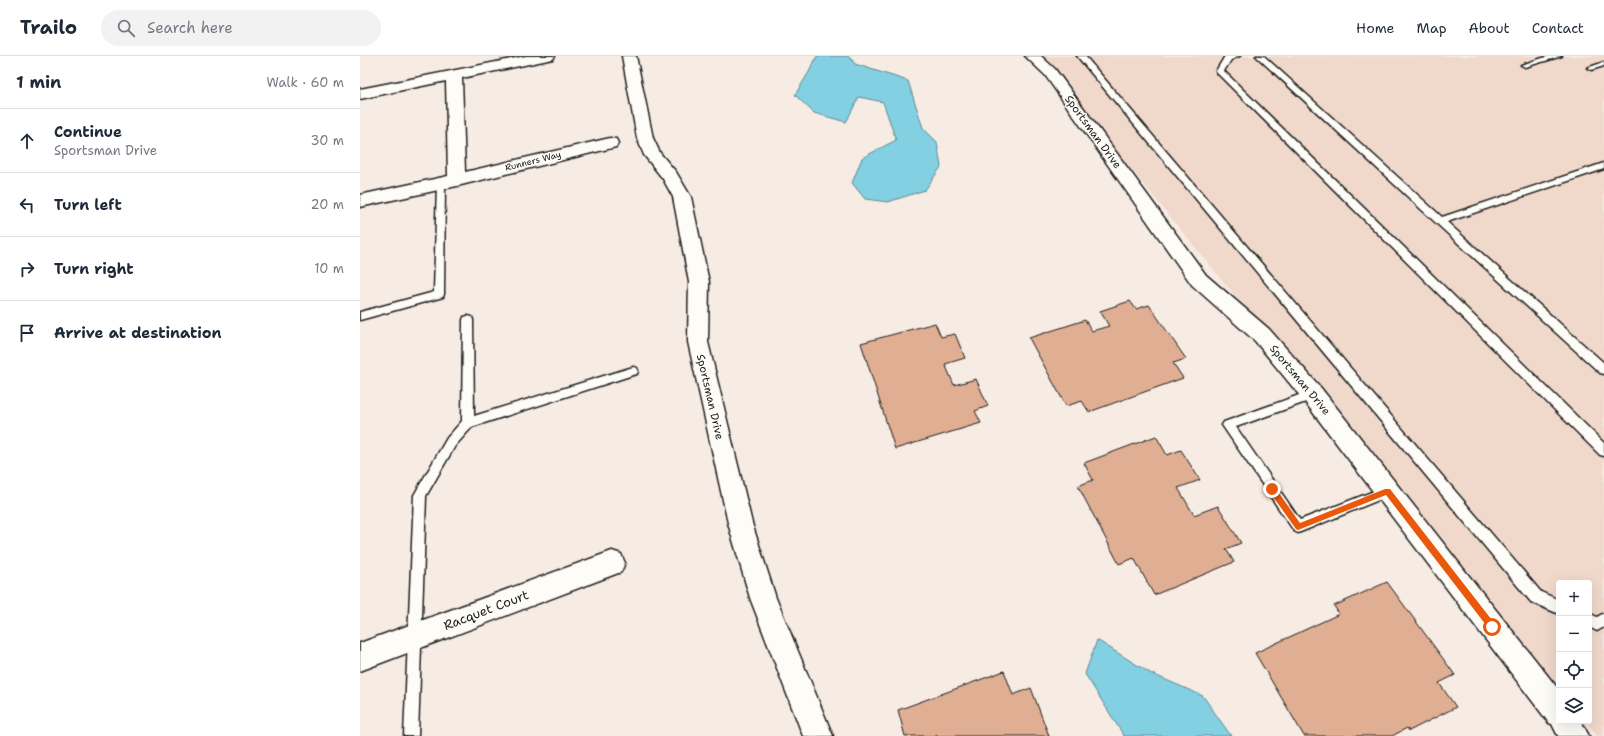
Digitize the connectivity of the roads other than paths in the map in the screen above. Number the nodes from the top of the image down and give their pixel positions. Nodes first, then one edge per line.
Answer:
1 (548, 56) edge
2 (629, 56) edge
3 (1032, 56) edge
4 (1081, 56) edge
5 (1236, 56) edge
6 (1260, 56) edge
7 (1558, 56) edge
8 (1604, 64) edge
9 (1525, 65) dead end
10 (1591, 68) dead end
11 (454, 75) junction
12 (360, 94) edge
13 (610, 143) dead end
14 (1604, 166) edge
15 (449, 181) junction
16 (360, 200) edge
17 (1439, 221) junction
18 (360, 316) edge
19 (468, 320) dead end
20 (1604, 370) edge
21 (633, 371) dead end
22 (1313, 395) junction
23 (468, 423) junction
24 (1604, 451) edge
25 (1387, 491) junction
26 (612, 563) dead end
27 (1556, 606) edge
28 (1604, 620) edge
29 (1592, 622) edge
30 (415, 637) junction
31 (360, 657) edge
32 (1556, 709) edge
33 (1567, 724) edge
34 (411, 736) edge
35 (818, 736) edge
36 (1574, 736) edge

1 - 11 street
2 - 35 street, Sportsman Drive
3 - 22 street, Sportsman Drive
4 - 27 lane
5 - 24 lane
6 - 17 lane
7 - 9 lane
8 - 10 lane
11 - 12 street
11 - 15 street
13 - 15 street, Runners Way
14 - 17 lane
15 - 16 street, Runners Way
15 - 18 lane
17 - 20 lane
19 - 23 lane
21 - 23 lane
22 - 25 street, Sportsman Drive
22 - 25 lane
23 - 30 lane
25 - 32 street, Sportsman Drive
26 - 30 street, Racquet Court
28 - 29 lane
30 - 31 street, Racquet Court
30 - 34 lane
33 - 36 street

